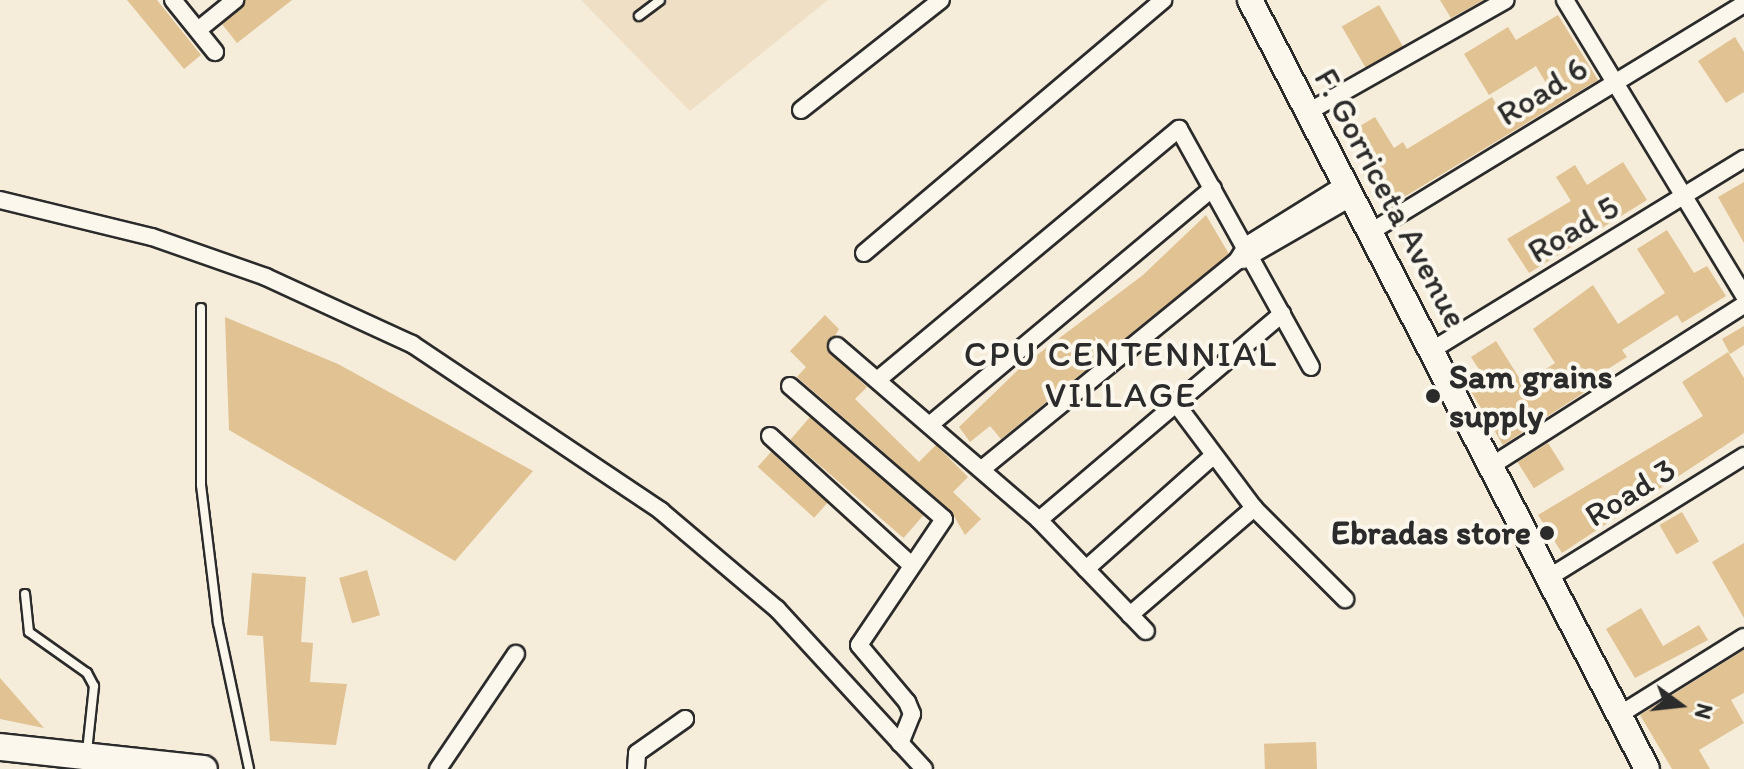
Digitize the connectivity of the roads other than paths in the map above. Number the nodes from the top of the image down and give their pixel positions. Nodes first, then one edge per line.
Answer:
1 (173, 0) edge
2 (235, 0) edge
3 (660, 0) edge
4 (941, 0) edge
5 (1163, 0) edge
6 (1250, 0) edge
7 (1506, 0) edge
8 (1565, 0) edge
9 (1744, 4) edge
10 (639, 16) dead end
11 (198, 30) junction
12 (215, 52) dead end
13 (1615, 82) junction
14 (801, 110) dead end
15 (1308, 112) junction
16 (1744, 159) edge
17 (1213, 188) junction
18 (1349, 190) junction
19 (1687, 196) junction
20 (0, 200) edge
21 (1372, 231) junction
22 (864, 253) dead end
23 (1246, 254) junction
24 (1744, 295) edge
25 (1744, 305) edge
26 (201, 308) dead end
27 (1282, 314) junction
28 (837, 346) dead end
29 (1432, 350) junction
30 (1311, 367) dead end
31 (881, 377) junction
32 (790, 386) dead end
33 (1177, 405) junction
34 (932, 423) junction
35 (770, 436) dead end
36 (1213, 456) junction
37 (1744, 456) edge
38 (1491, 466) junction
39 (982, 469) junction
40 (1254, 508) junction
41 (1039, 520) junction
42 (909, 563) junction
43 (1086, 569) junction
44 (1548, 578) junction
45 (25, 594) dead end
46 (1345, 599) dead end
47 (1130, 615) junction
48 (1146, 631) dead end
49 (1744, 637) edge
50 (516, 654) dead end
51 (1619, 715) junction
52 (685, 719) dead end
53 (900, 744) junction
54 (0, 747) edge
55 (86, 755) junction
56 (204, 769) edge
57 (249, 769) edge
58 (438, 769) edge
59 (636, 769) edge
60 (924, 769) edge
61 (1647, 769) edge

1 - 11 street
2 - 11 street
3 - 10 lane
4 - 14 street
5 - 22 street
6 - 15 main road, F. Gorriceta Avenue
7 - 15 street
8 - 13 street
9 - 13 street, Road 6
11 - 12 street
13 - 19 street
13 - 21 street, Road 6
15 - 18 main road, F. Gorriceta Avenue
16 - 19 street, Road 5
17 - 23 street
17 - 31 street
17 - 34 street
18 - 21 main road, F. Gorriceta Avenue
18 - 23 street
19 - 24 street
19 - 29 street, Road 5
20 - 53 street
21 - 29 main road, F. Gorriceta Avenue
23 - 27 street
23 - 39 street
25 - 38 street
26 - 57 lane
27 - 30 street
27 - 33 street
28 - 31 street
29 - 38 main road, F. Gorriceta Avenue
31 - 34 street
32 - 42 street
33 - 36 street
33 - 41 street
34 - 39 street
35 - 42 street
36 - 40 street
36 - 43 street
37 - 44 street, Road 3
38 - 44 main road, F. Gorriceta Avenue
39 - 41 street
40 - 46 street
40 - 47 street
41 - 43 street
42 - 53 street
43 - 47 street
44 - 51 main road, F. Gorriceta Avenue
45 - 55 lane
47 - 48 street
49 - 51 street
50 - 58 street
51 - 61 main road, F. Gorriceta Avenue
52 - 59 street
53 - 60 street
54 - 55 main road
55 - 56 main road

